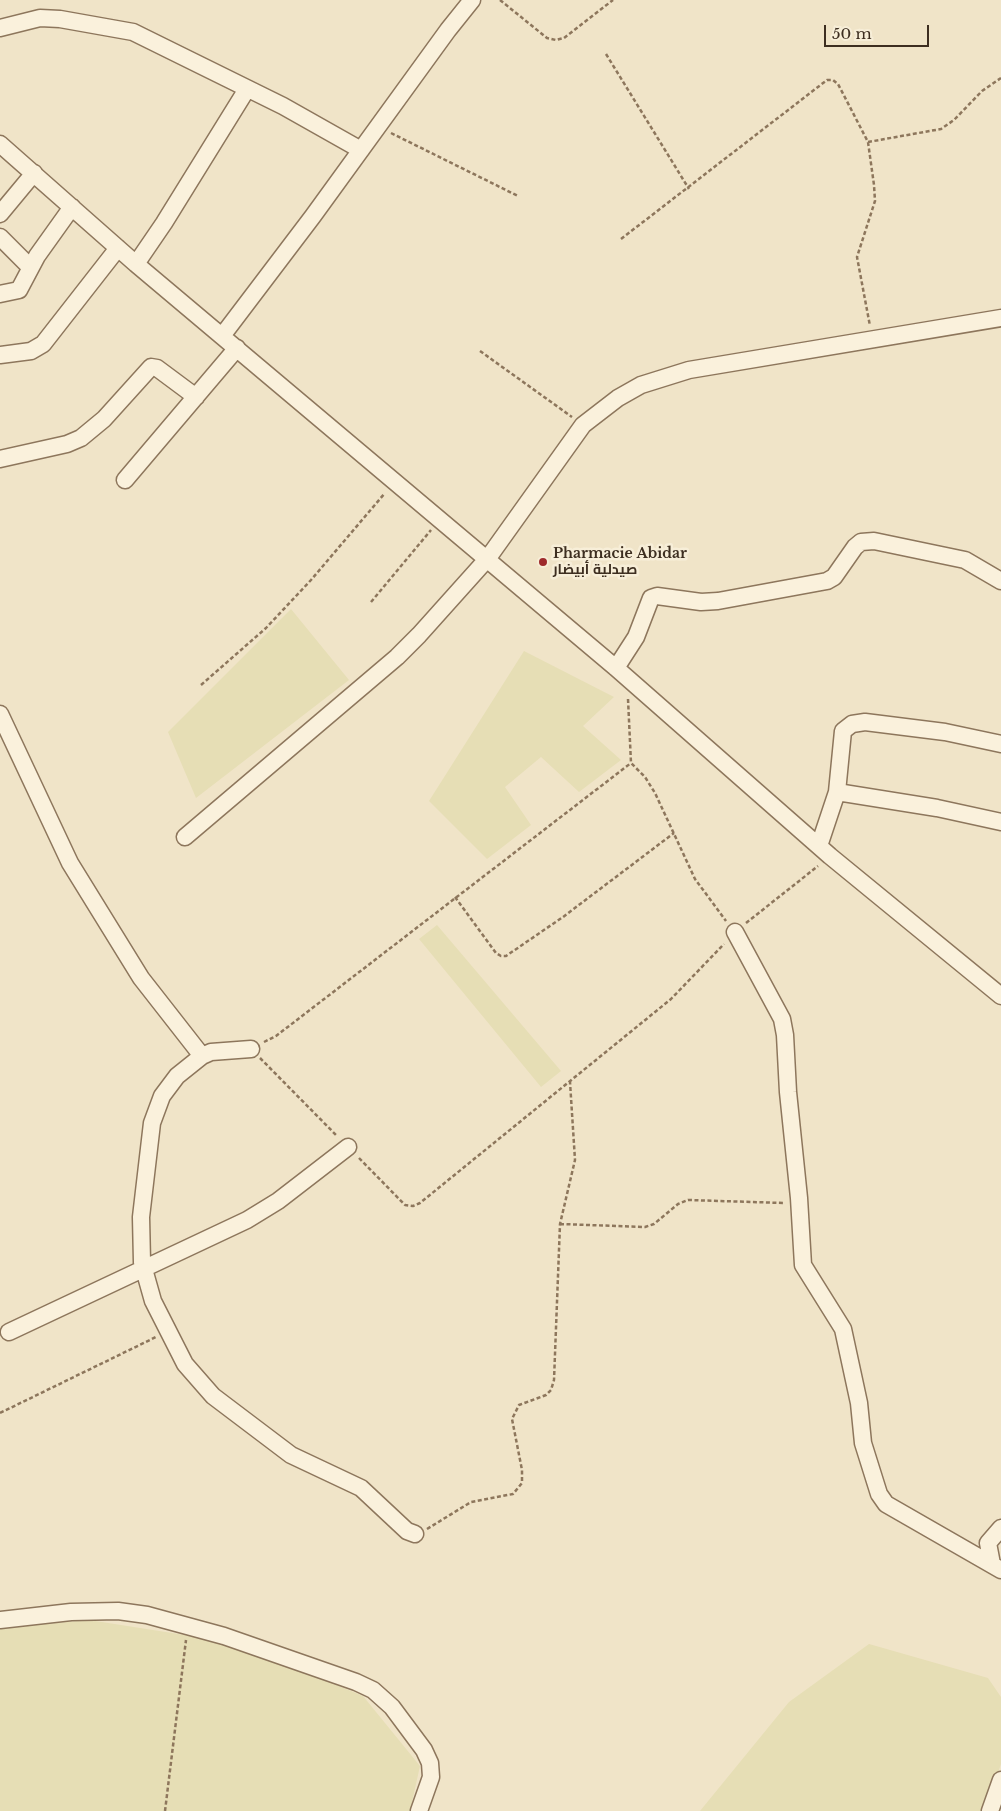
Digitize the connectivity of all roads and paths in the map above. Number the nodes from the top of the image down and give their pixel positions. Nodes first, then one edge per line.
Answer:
1 (472, 0) edge
2 (500, 0) edge
3 (613, 0) edge
4 (0, 28) edge
5 (606, 54) dead end
6 (1001, 78) edge
7 (247, 88) junction
8 (378, 126) junction
9 (868, 142) junction
10 (0, 144) edge
11 (361, 150) junction
12 (34, 174) junction
13 (688, 189) junction
14 (518, 196) dead end
15 (72, 207) junction
16 (0, 214) edge
17 (0, 237) edge
18 (621, 240) dead end
19 (118, 248) junction
20 (136, 264) junction
21 (30, 267) junction
22 (0, 294) edge
23 (1001, 318) edge
24 (222, 336) junction
25 (872, 339) junction
26 (237, 348) junction
27 (480, 351) dead end
28 (0, 356) edge
29 (196, 397) junction
30 (583, 425) junction
31 (0, 459) edge
32 (125, 480) dead end
33 (394, 482) junction
34 (440, 519) junction
35 (488, 558) junction
36 (1001, 581) edge
37 (371, 602) dead end
38 (616, 668) junction
39 (630, 680) junction
40 (201, 685) dead end
41 (0, 714) edge
42 (1001, 744) edge
43 (631, 763) junction
44 (838, 792) junction
45 (1001, 822) edge
46 (674, 833) junction
47 (185, 837) dead end
48 (824, 851) junction
49 (455, 897) junction
50 (735, 932) junction
51 (1001, 996) edge
52 (251, 1049) junction
53 (202, 1056) junction
54 (570, 1082) junction
55 (348, 1146) junction
56 (799, 1204) junction
57 (560, 1224) junction
58 (144, 1269) junction
59 (168, 1331) junction
60 (9, 1332) dead end
61 (0, 1413) edge
62 (1001, 1528) edge
63 (415, 1534) joint
64 (996, 1567) edge
65 (0, 1620) edge
66 (187, 1626) junction
67 (1001, 1780) edge
68 (165, 1811) edge
69 (419, 1811) edge
70 (990, 1811) edge

1 - 8 street
2 - 3 path
4 - 7 street
5 - 13 path
6 - 9 path
7 - 11 street
7 - 20 street
8 - 11 street
8 - 14 path
9 - 13 path
9 - 25 path
10 - 12 street
11 - 24 street
12 - 15 street
12 - 16 street
13 - 18 path
15 - 19 street
15 - 21 street
17 - 21 street
19 - 20 street
19 - 28 street
20 - 24 street
21 - 22 street
23 - 25 street
24 - 26 street
25 - 30 street
26 - 29 street
26 - 33 street
27 - 30 path
29 - 31 street
29 - 32 street
30 - 35 street
33 - 34 street
33 - 40 path
34 - 35 street
34 - 37 path
35 - 38 street
35 - 47 street
36 - 38 street
38 - 39 street
39 - 43 path
39 - 48 street
41 - 53 street
42 - 44 street
43 - 46 path
43 - 49 path
44 - 45 street
44 - 48 street
46 - 49 path
46 - 50 path
48 - 50 path
48 - 51 street
49 - 52 path
50 - 54 path
50 - 56 street
52 - 53 street
52 - 55 path
53 - 58 street
54 - 55 path
54 - 57 path
55 - 58 street
56 - 57 path
56 - 64 street
57 - 63 path
58 - 59 street
58 - 60 street
59 - 61 path
59 - 63 street
62 - 64 street
65 - 66 street
66 - 68 path
66 - 69 street
67 - 70 street

